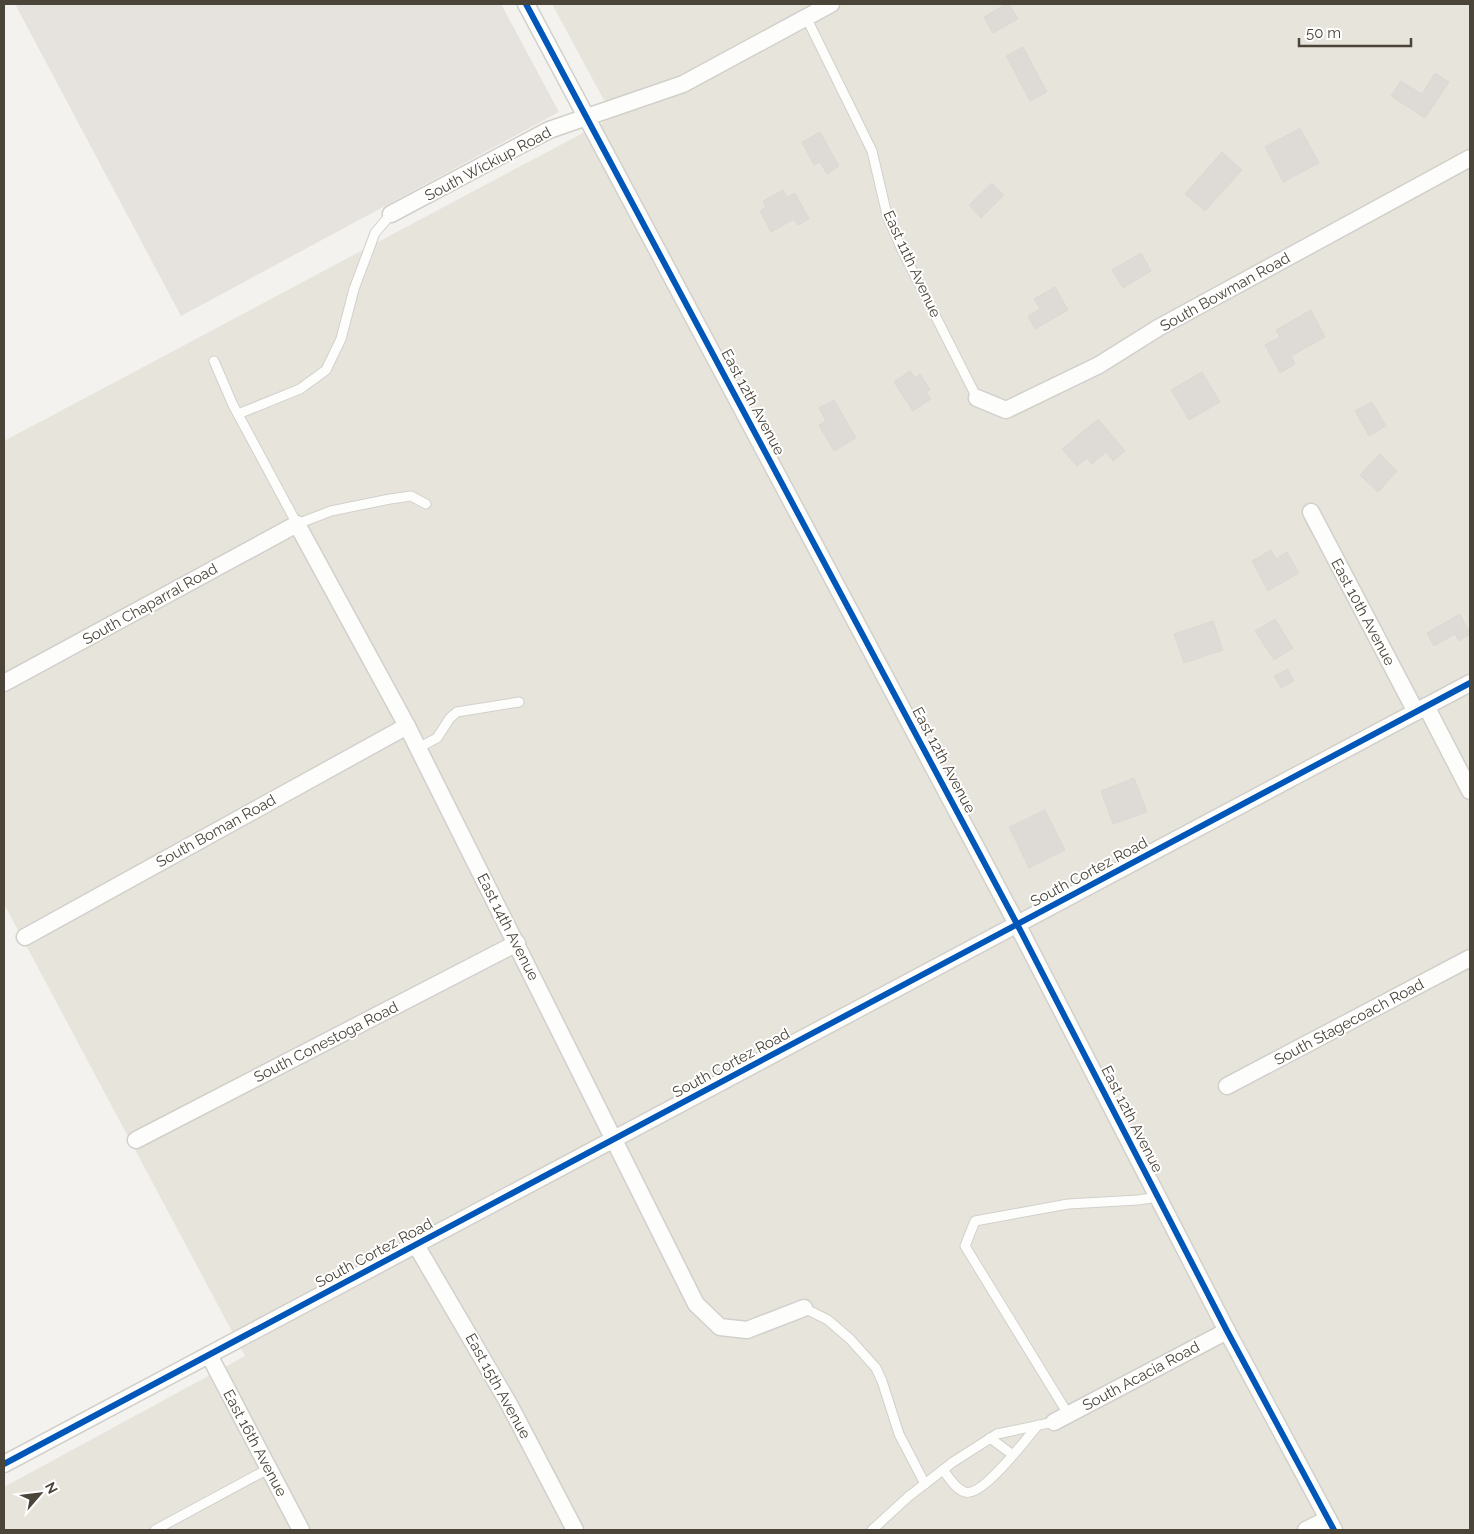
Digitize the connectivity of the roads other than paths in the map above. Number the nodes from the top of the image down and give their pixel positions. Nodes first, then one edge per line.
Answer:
1 (526, 4) edge
2 (831, 4) edge
3 (806, 17) junction
4 (586, 117) junction
5 (1470, 158) edge
6 (391, 214) joint
7 (214, 362) dead end
8 (978, 398) joint
9 (238, 414) junction
10 (426, 504) dead end
11 (1311, 512) dead end
12 (297, 524) junction
13 (4, 683) edge
14 (1470, 683) edge
15 (519, 702) dead end
16 (1421, 709) junction
17 (407, 726) junction
18 (418, 748) junction
19 (1470, 791) edge
20 (1017, 924) junction
21 (25, 937) dead end
22 (517, 943) junction
23 (1470, 958) edge
24 (1227, 1086) dead end
25 (136, 1140) dead end
26 (614, 1140) junction
27 (1158, 1197) junction
28 (416, 1245) junction
29 (804, 1308) joint
30 (1227, 1331) junction
31 (209, 1355) junction
32 (1054, 1421) junction
33 (990, 1438) junction
34 (1013, 1455) junction
35 (4, 1464) edge
36 (268, 1469) junction
37 (943, 1470) junction
38 (925, 1484) junction
39 (1331, 1524) edge
40 (155, 1530) edge
41 (300, 1530) edge
42 (575, 1530) edge
43 (872, 1530) edge
44 (1306, 1530) edge

1 - 4 street, East 12th Avenue
2 - 3 street, South Wickiup Road
3 - 4 street, South Wickiup Road
3 - 8 lane, East 11th Avenue
4 - 6 street, South Wickiup Road
4 - 20 street, East 12th Avenue
5 - 8 street, South Bowman Road
6 - 9 lane, South Wickiup Road
7 - 9 lane
9 - 12 lane
10 - 12 lane
11 - 16 street, East 10th Avenue
12 - 13 street, South Chaparral Road
12 - 17 street, East 14th Avenue
14 - 16 street, South Cortez Road
15 - 18 lane
16 - 19 street, East 10th Avenue
16 - 20 street, South Cortez Road
17 - 18 street, East 14th Avenue
17 - 21 street, South Boman Road
18 - 22 street, East 14th Avenue
20 - 26 street, South Cortez Road
20 - 27 street, East 12th Avenue
22 - 25 street, South Conestoga Road
22 - 26 street, East 14th Avenue
23 - 24 street, South Stagecoach Road
26 - 28 street, South Cortez Road
26 - 29 street, East 14th Avenue
27 - 30 street, East 12th Avenue
27 - 32 lane
28 - 31 street, South Cortez Road
28 - 42 street, East 15th Avenue
29 - 38 lane
30 - 32 street, South Acacia Road
30 - 39 street, East 12th Avenue
31 - 35 street, South Cortez Road
31 - 36 street, East 16th Avenue
32 - 33 lane
32 - 34 lane
33 - 34 lane
33 - 37 lane
34 - 37 lane
36 - 40 lane
36 - 41 street, East 16th Avenue
37 - 38 lane
38 - 43 lane
39 - 44 street

